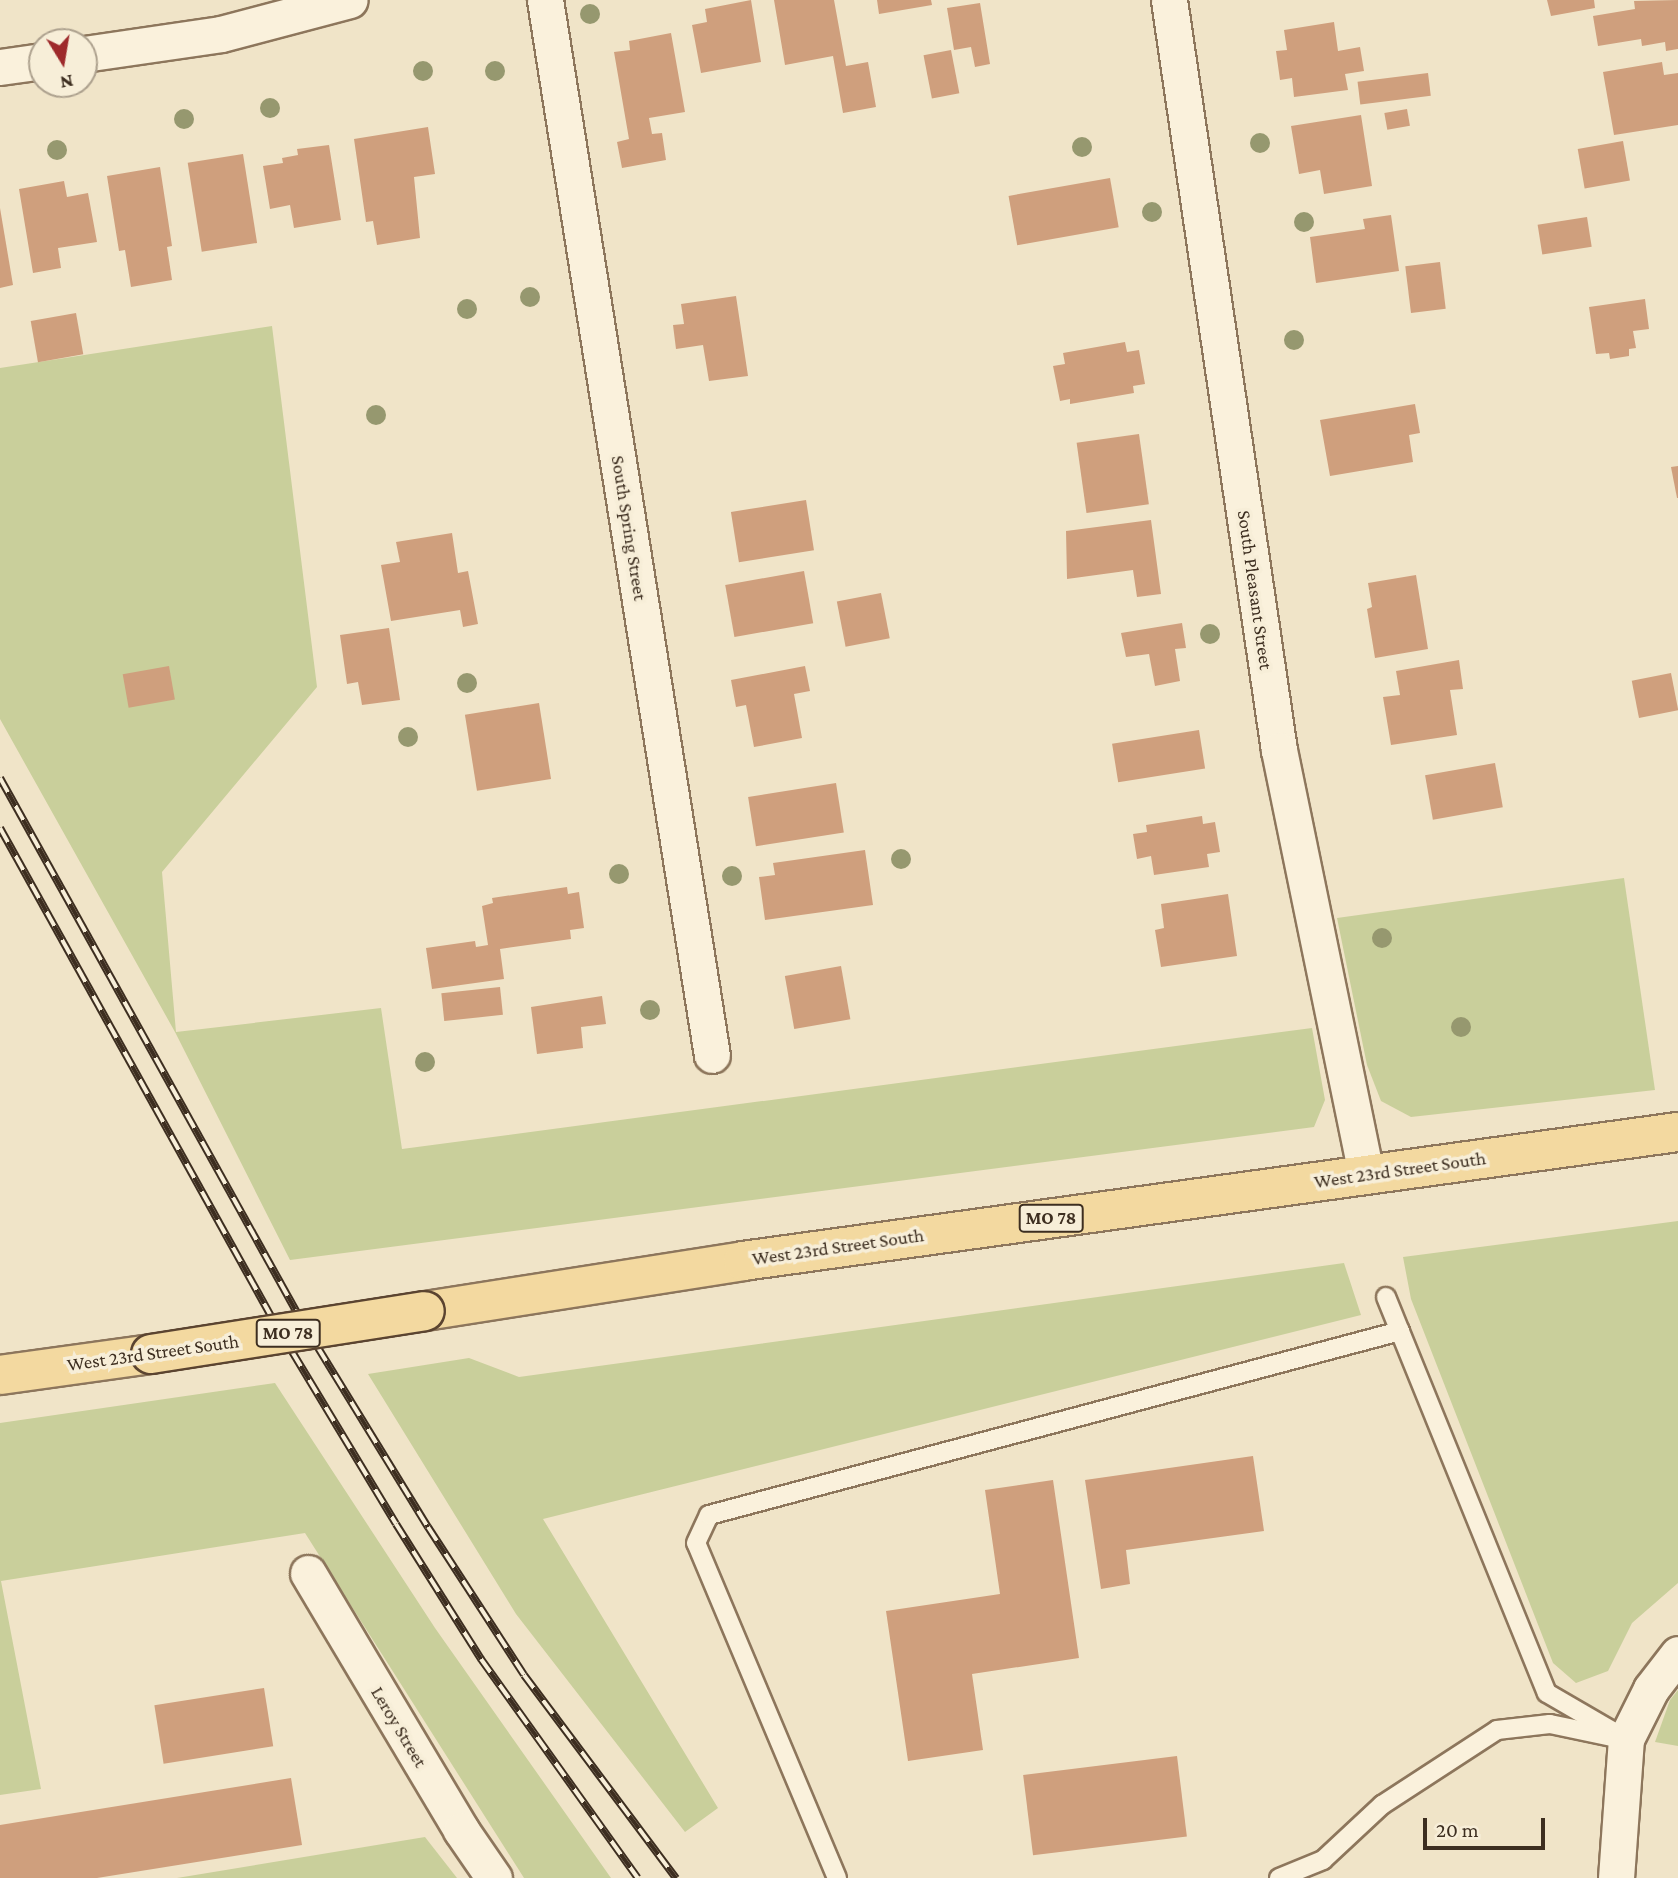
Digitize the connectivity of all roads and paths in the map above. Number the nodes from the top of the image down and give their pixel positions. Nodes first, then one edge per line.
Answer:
1 (350, 0) edge
2 (545, 0) edge
3 (1169, 0) edge
4 (98, 52) edge
5 (28, 63) edge
6 (0, 67) edge
7 (712, 1055) dead end
8 (1678, 1132) edge
9 (1366, 1175) junction
10 (1386, 1297) dead end
11 (1400, 1331) junction
12 (0, 1375) edge
13 (308, 1573) dead end
14 (1678, 1654) edge
15 (1626, 1740) junction
16 (495, 1878) edge
17 (836, 1878) edge
18 (1279, 1878) edge
19 (1616, 1878) edge

1 - 4 street
2 - 7 street, South Spring Street
3 - 9 street, South Pleasant Street
5 - 6 street
8 - 9 main road, West 23rd Street South / MO 78
9 - 12 main road, West 23rd Street South / MO 78, bridge
10 - 11 lane
11 - 15 lane
11 - 17 lane
13 - 16 street, Leroy Street
14 - 15 street
15 - 18 lane
15 - 19 street

